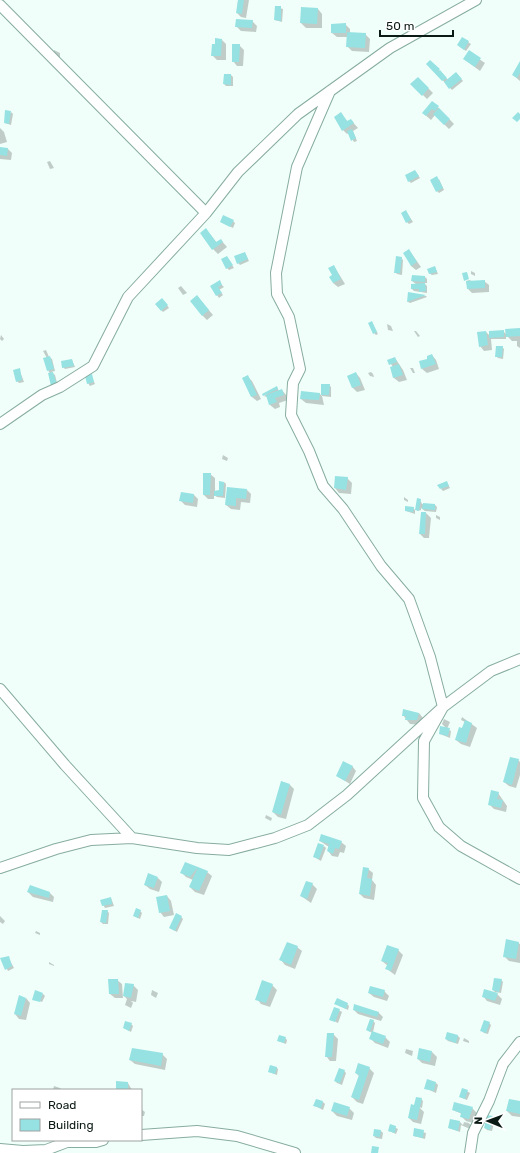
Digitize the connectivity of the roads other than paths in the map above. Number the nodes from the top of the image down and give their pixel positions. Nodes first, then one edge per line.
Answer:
1 (476, 0) edge
2 (0, 5) edge
3 (330, 91) junction
4 (206, 212) junction
5 (0, 424) edge
6 (520, 659) edge
7 (0, 689) edge
8 (443, 707) junction
9 (132, 838) junction
10 (0, 868) edge
11 (520, 879) edge
12 (520, 1042) edge
13 (142, 1135) edge
14 (100, 1141) edge
15 (0, 1149) edge
16 (295, 1153) edge
17 (470, 1153) edge

1 - 3 street
2 - 4 street
3 - 4 street
3 - 8 street
4 - 5 street
6 - 8 street
7 - 9 street
8 - 9 street
8 - 11 street
9 - 10 street
12 - 17 street
13 - 16 street
14 - 15 street

